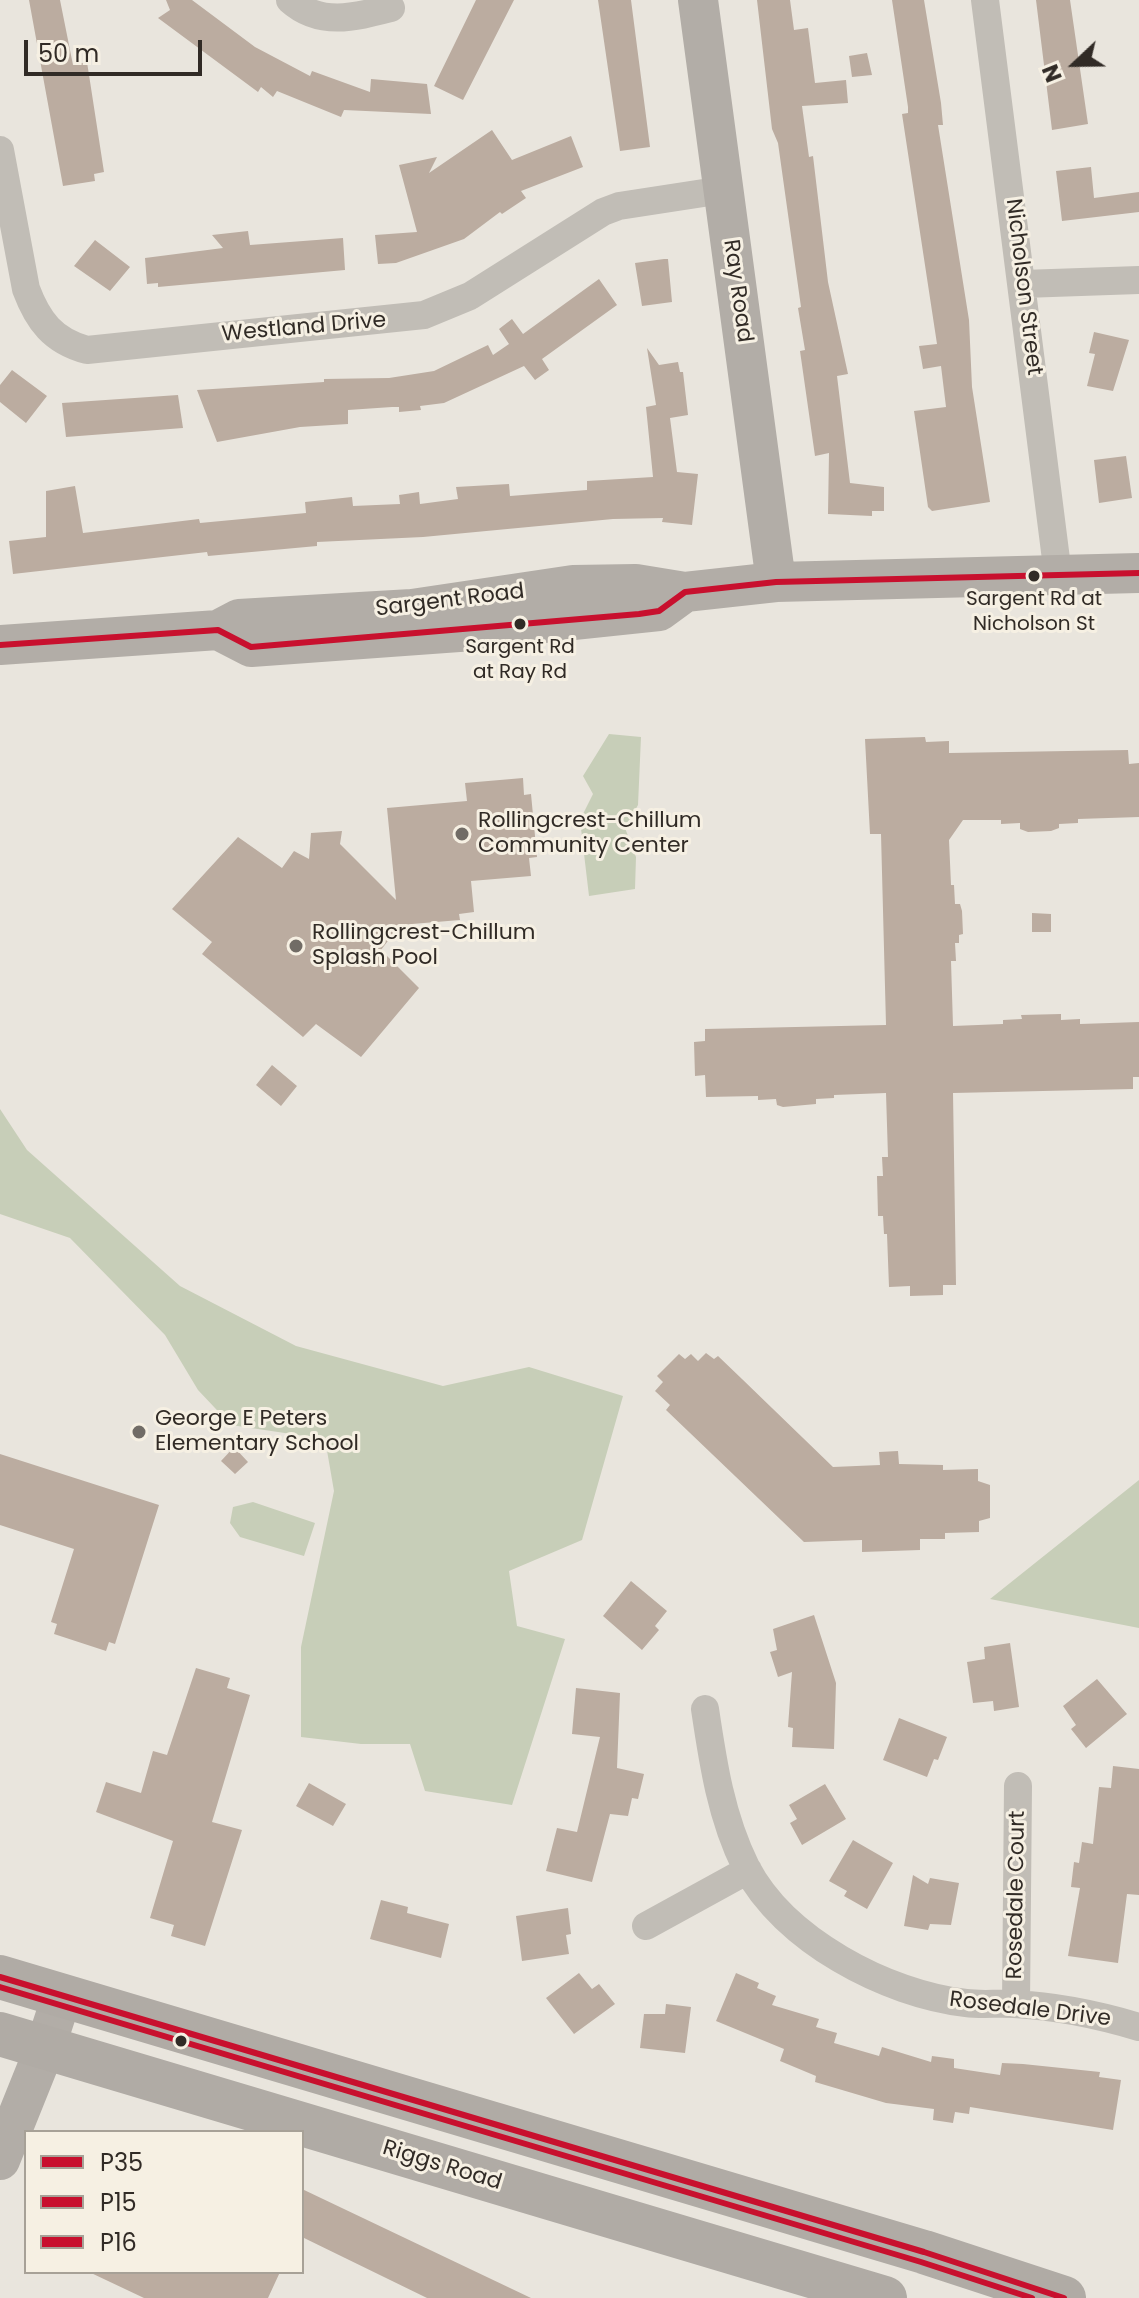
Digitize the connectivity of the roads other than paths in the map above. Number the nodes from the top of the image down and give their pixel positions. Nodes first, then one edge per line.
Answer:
1 (290, 0) edge
2 (698, 0) edge
3 (985, 0) edge
4 (391, 8) dead end
5 (0, 150) edge
6 (723, 190) junction
7 (1139, 280) edge
8 (1023, 284) junction
9 (1139, 573) edge
10 (1058, 575) junction
11 (776, 582) junction
12 (0, 645) edge
13 (705, 1709) dead end
14 (1018, 1786) dead end
15 (748, 1870) junction
16 (646, 1926) dead end
17 (0, 1977) edge
18 (62, 1996) junction
19 (1016, 2004) junction
20 (1139, 2027) edge
21 (0, 2034) edge
22 (45, 2048) junction
23 (0, 2160) edge
24 (1015, 2290) edge
25 (885, 2298) edge
26 (1064, 2298) edge

1 - 4 street
2 - 6 main road, Ray Road
3 - 8 street, Nicholson Street
5 - 6 street, Westland Drive
6 - 11 main road, Ray Road
7 - 8 street
8 - 10 street, Nicholson Street
9 - 10 main road, Sargent Road
10 - 11 main road, Sargent Road
11 - 12 main road, Sargent Road
13 - 15 street, Rosedale Drive
14 - 19 street, Rosedale Court
15 - 16 street
15 - 19 street, Rosedale Drive
17 - 18 main road
18 - 22 main road
18 - 24 main road
19 - 20 street, Rosedale Drive
21 - 22 main road, Riggs Road
22 - 23 main road
22 - 25 main road, Riggs Road
24 - 26 main road

